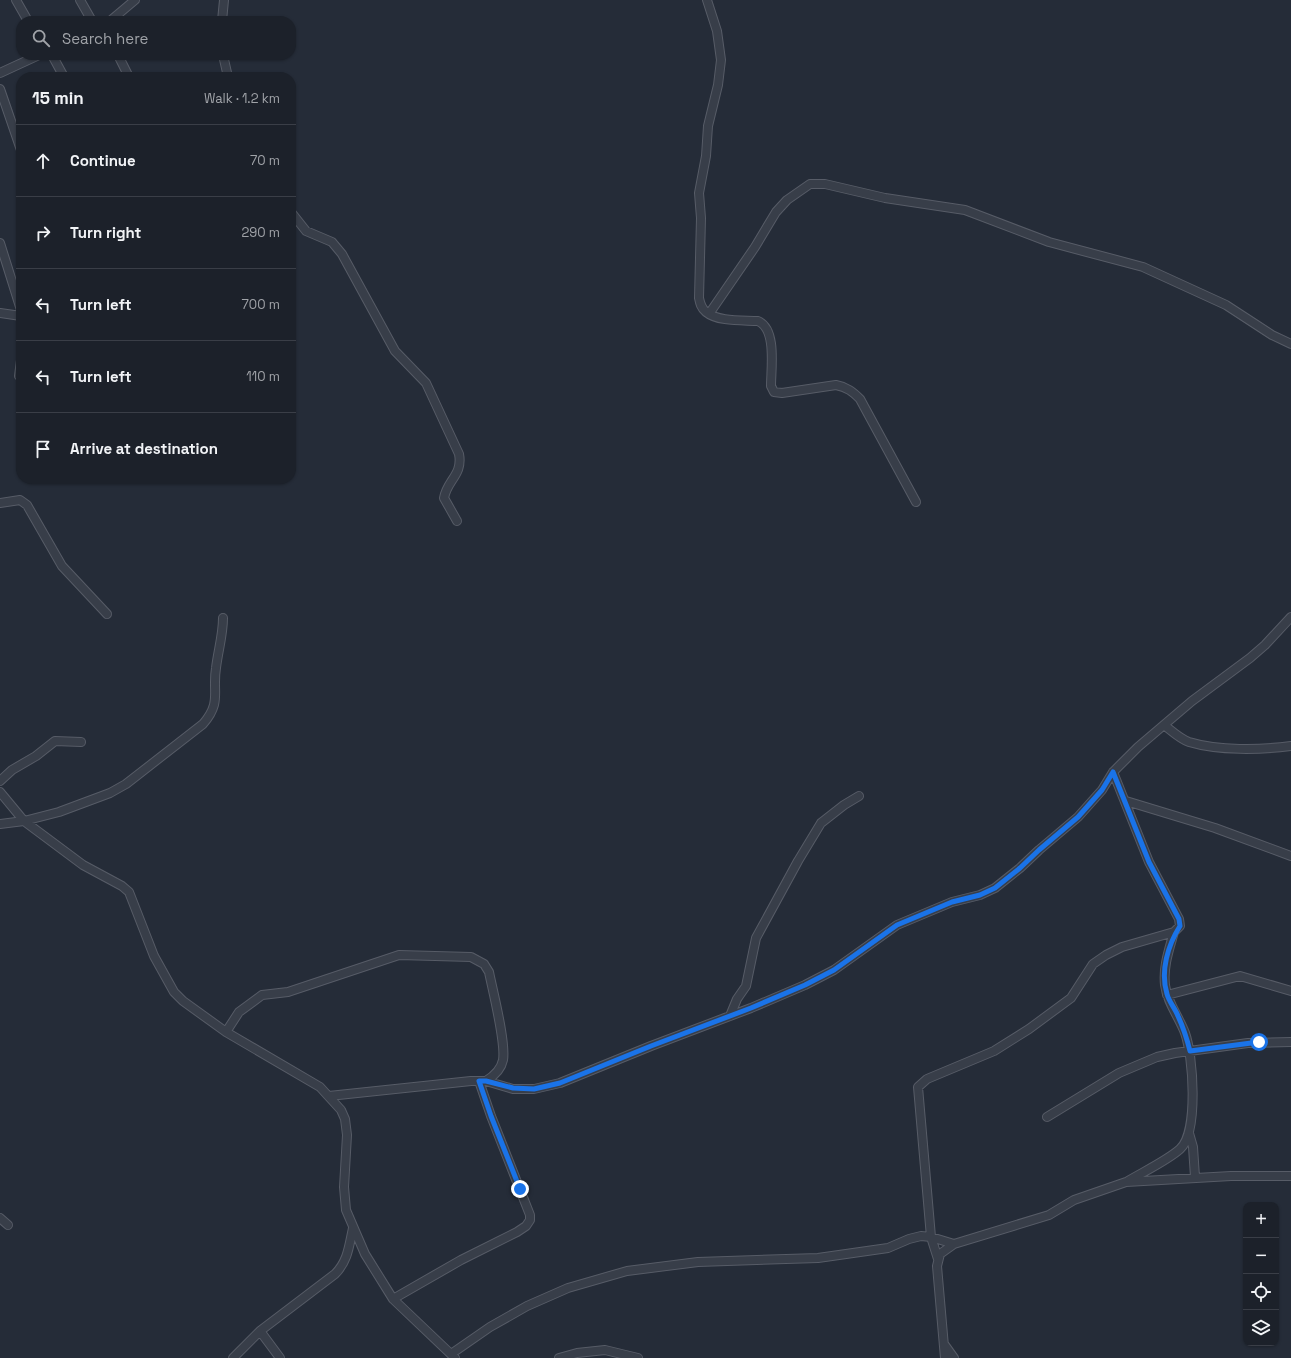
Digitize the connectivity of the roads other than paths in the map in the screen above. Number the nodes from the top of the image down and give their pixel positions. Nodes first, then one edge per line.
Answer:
1 (16, 0) edge
2 (80, 0) edge
3 (135, 0) edge
4 (224, 0) edge
5 (707, 0) edge
6 (25, 16) edge
7 (89, 16) edge
8 (116, 16) edge
9 (222, 16) edge
10 (28, 60) edge
11 (55, 60) edge
12 (120, 60) edge
13 (224, 60) edge
14 (61, 72) edge
15 (126, 72) edge
16 (227, 72) edge
17 (0, 73) edge
18 (0, 89) edge
19 (16, 135) edge
20 (296, 218) edge
21 (0, 243) edge
22 (16, 294) edge
23 (0, 313) edge
24 (709, 314) junction
25 (16, 315) edge
26 (1291, 344) edge
27 (916, 502) dead end
28 (0, 503) edge
29 (457, 521) dead end
30 (107, 614) dead end
31 (1291, 617) edge
32 (223, 618) dead end
33 (1164, 725) junction
34 (81, 742) dead end
35 (1291, 746) edge
36 (1113, 772) junction
37 (0, 781) edge
38 (0, 792) edge
39 (858, 796) dead end
40 (1126, 801) junction
41 (24, 821) junction
42 (0, 824) edge
43 (1291, 856) edge
44 (1174, 932) junction
45 (1291, 991) edge
46 (1167, 995) junction
47 (730, 1016) junction
48 (226, 1032) junction
49 (1291, 1042) edge
50 (1190, 1051) junction
51 (483, 1081) junction
52 (329, 1096) junction
53 (1046, 1117) dead end
54 (1189, 1133) junction
55 (1291, 1176) edge
56 (1195, 1177) junction
57 (1126, 1182) junction
58 (0, 1218) edge
59 (8, 1226) dead end
60 (353, 1228) junction
61 (931, 1237) junction
62 (954, 1244) junction
63 (938, 1259) junction
64 (393, 1299) junction
65 (260, 1331) junction
66 (944, 1343) junction
67 (453, 1356) edge
68 (233, 1358) edge
69 (280, 1358) edge
70 (559, 1358) edge
71 (638, 1358) edge
72 (945, 1358) edge
73 (954, 1358) edge

1 - 6 street
2 - 7 street
3 - 8 street
4 - 9 street
5 - 24 street
10 - 17 street
11 - 14 street
12 - 15 street
13 - 16 street
18 - 19 street
20 - 29 street
21 - 22 street
23 - 25 street
24 - 26 street
24 - 27 street
28 - 30 street
31 - 33 street
32 - 41 street
33 - 35 street
33 - 36 street
34 - 37 street
36 - 40 street
36 - 47 street
38 - 41 street
39 - 47 street
40 - 43 street
40 - 44 street
41 - 42 street
41 - 48 street
44 - 46 street
44 - 61 street
45 - 46 street
46 - 50 street
47 - 51 street
48 - 51 street
48 - 52 street
49 - 50 street
50 - 53 street
50 - 54 street
51 - 52 street
51 - 64 street
52 - 60 street
54 - 56 street
54 - 57 street
55 - 56 street
56 - 57 street
57 - 62 street
58 - 59 street
60 - 64 street
60 - 65 street
61 - 62 street
61 - 63 street
61 - 67 street
62 - 63 street
63 - 66 street
64 - 67 street
65 - 68 street
65 - 69 street
66 - 72 street
66 - 73 street
70 - 71 street

